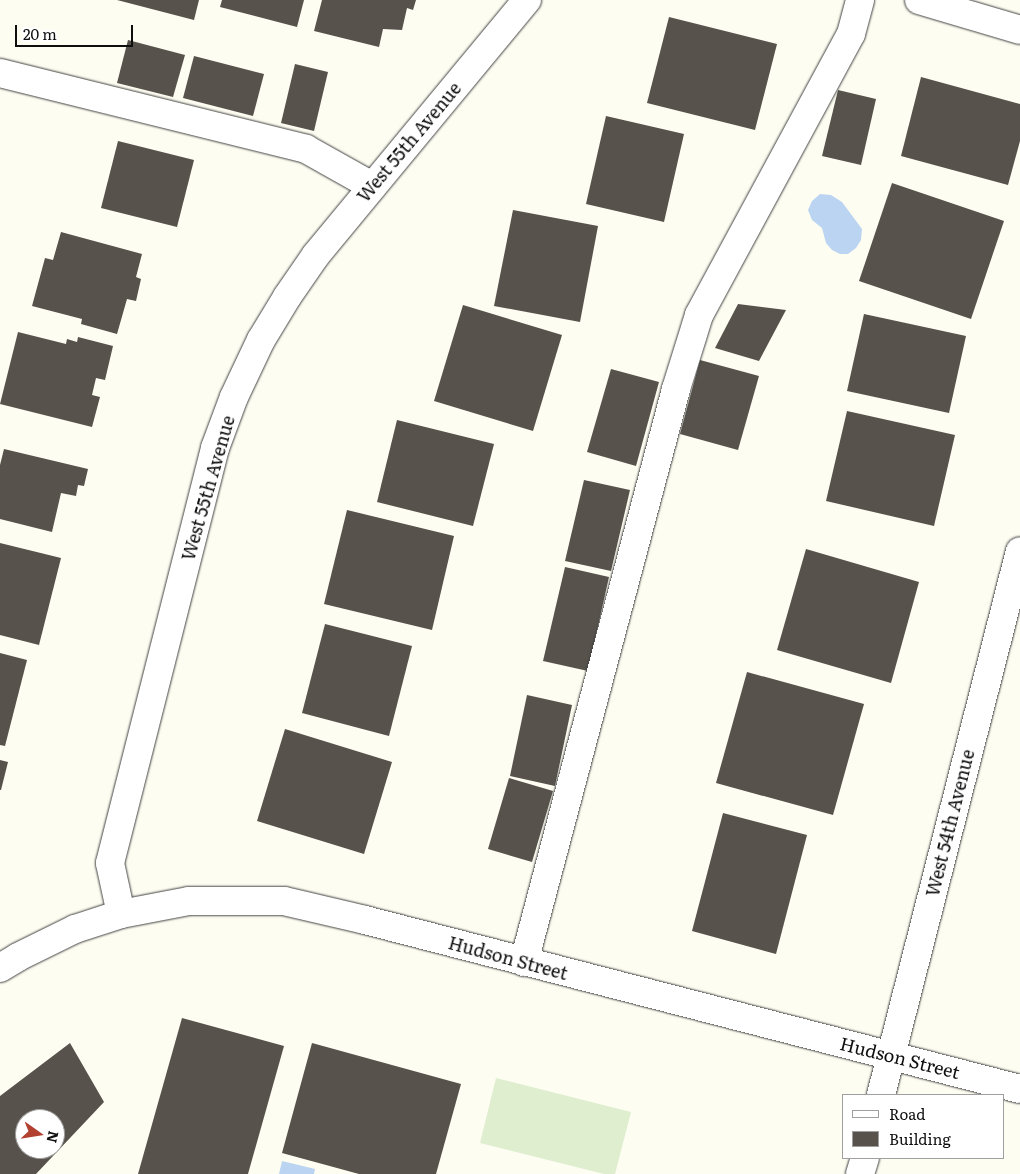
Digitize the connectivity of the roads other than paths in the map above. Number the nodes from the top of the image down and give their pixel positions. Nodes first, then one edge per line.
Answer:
1 (527, 0) edge
2 (860, 0) edge
3 (919, 0) edge
4 (1020, 30) edge
5 (0, 72) edge
6 (372, 186) junction
7 (1020, 551) edge
8 (121, 914) junction
9 (524, 962) junction
10 (0, 968) edge
11 (891, 1055) junction
12 (1020, 1089) edge
13 (881, 1094) edge
14 (864, 1159) edge
15 (860, 1174) edge

1 - 6 street, West 55th Avenue
2 - 9 street
3 - 4 street
5 - 6 street
6 - 8 street, West 55th Avenue
7 - 11 street, West 54th Avenue
8 - 9 street, Hudson Street
8 - 10 street, Hudson Street
9 - 11 street, Hudson Street
11 - 12 street, Hudson Street
11 - 13 street, West 54th Avenue
14 - 15 street

